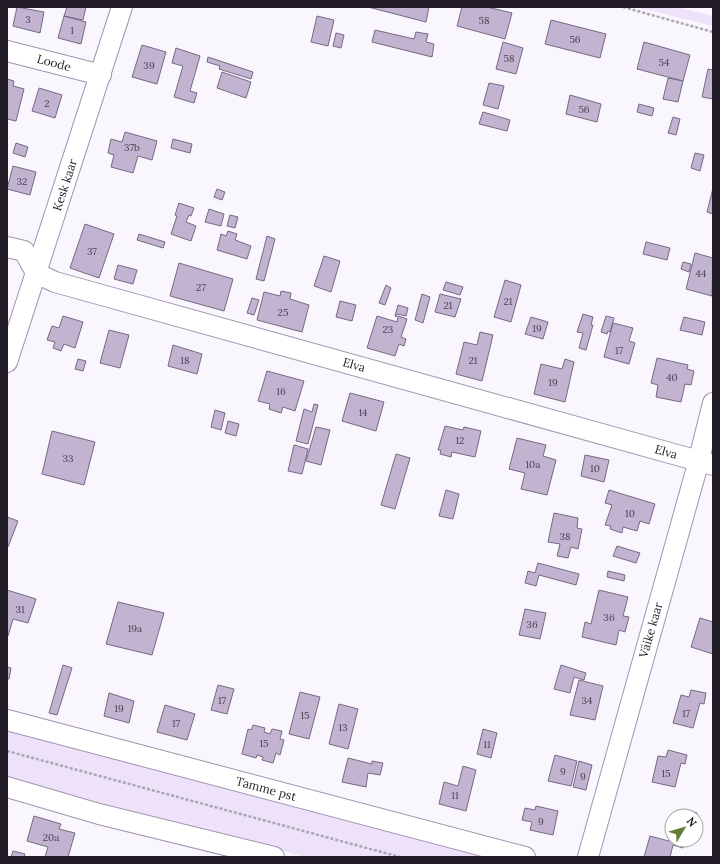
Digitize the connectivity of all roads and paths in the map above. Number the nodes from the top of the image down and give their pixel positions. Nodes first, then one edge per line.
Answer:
1 (122, 7) edge
2 (623, 7) edge
3 (713, 32) edge
4 (7, 51) edge
5 (101, 75) junction
6 (7, 247) edge
7 (36, 273) junction
8 (7, 362) edge
9 (713, 403) edge
10 (706, 463) edge
11 (7, 720) edge
12 (7, 751) edge
13 (7, 788) edge
14 (274, 857) edge
15 (400, 857) edge
16 (525, 857) edge
17 (588, 857) edge

1 - 5 street, Kesk kaar
2 - 3 path
4 - 5 street, Loode
5 - 7 street, Kesk kaar
6 - 7 street
7 - 8 street, Kesk kaar
7 - 10 street, Elva
9 - 10 street, Väike kaar
10 - 17 street, Väike kaar
11 - 16 street, Tamme pst
12 - 15 path
13 - 14 street

